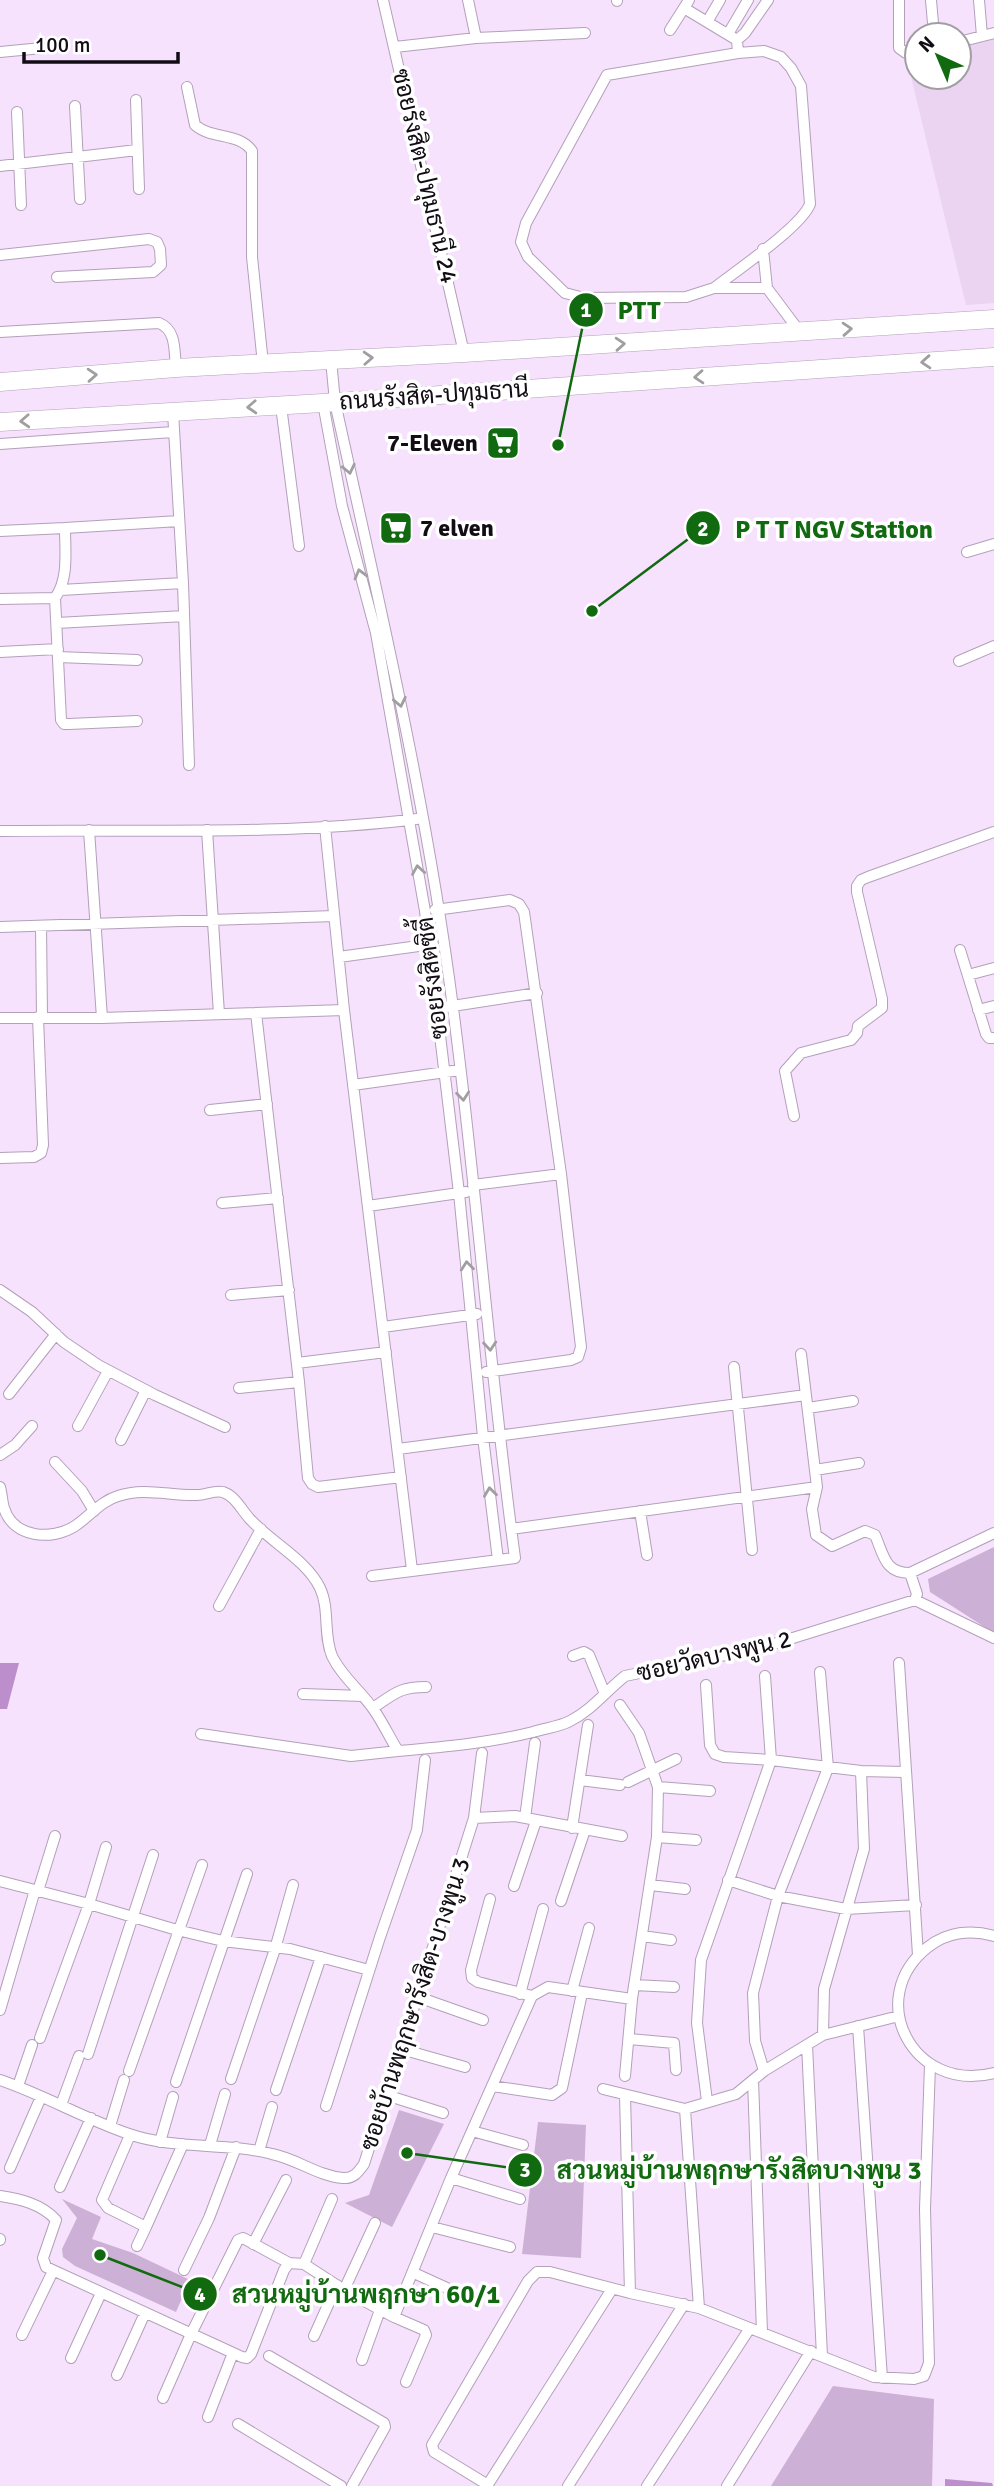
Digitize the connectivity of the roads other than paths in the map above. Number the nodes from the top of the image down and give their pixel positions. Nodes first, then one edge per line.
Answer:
1 (383, 0) edge
2 (468, 0) edge
3 (720, 0) edge
4 (748, 0) edge
5 (768, 0) edge
6 (899, 0) edge
7 (930, 0) edge
8 (979, 0) edge
9 (687, 4) edge
10 (932, 21) edge
11 (707, 22) junction
12 (670, 30) dead end
13 (584, 33) dead end
14 (994, 33) edge
15 (982, 36) junction
16 (732, 37) junction
17 (476, 38) junction
18 (973, 38) edge
19 (395, 47) junction
20 (42, 48) dead end
21 (903, 50) edge
22 (0, 52) edge
23 (738, 53) junction
24 (187, 87) dead end
25 (136, 100) dead end
26 (75, 106) dead end
27 (17, 112) dead end
28 (137, 150) junction
29 (78, 157) junction
30 (19, 164) junction
31 (0, 166) edge
32 (139, 189) dead end
33 (80, 199) dead end
34 (21, 205) dead end
35 (763, 249) junction
36 (0, 255) edge
37 (57, 277) dead end
38 (714, 288) junction
39 (767, 288) junction
40 (994, 319) edge
41 (0, 332) edge
42 (800, 332) junction
43 (464, 353) junction
44 (994, 357) edge
45 (331, 360) junction
46 (263, 364) junction
47 (176, 368) junction
48 (0, 382) edge
49 (329, 403) junction
50 (281, 406) junction
51 (173, 412) junction
52 (0, 422) edge
53 (173, 432) junction
54 (0, 444) edge
55 (179, 521) junction
56 (65, 528) junction
57 (0, 531) edge
58 (994, 544) edge
59 (299, 546) dead end
60 (967, 552) dead end
61 (183, 583) junction
62 (58, 594) junction
63 (0, 599) edge
64 (184, 616) junction
65 (57, 623) junction
66 (994, 646) edge
67 (0, 652) edge
68 (58, 653) junction
69 (137, 660) dead end
70 (959, 661) dead end
71 (138, 721) dead end
72 (189, 765) dead end
73 (424, 818) junction
74 (410, 820) junction
75 (325, 826) junction
76 (89, 830) junction
77 (207, 830) junction
78 (0, 831) edge
79 (994, 832) edge
80 (439, 909) junction
81 (425, 911) junction
82 (334, 916) junction
83 (213, 921) junction
84 (96, 924) junction
85 (41, 926) junction
86 (0, 927) edge
87 (443, 943) junction
88 (429, 945) junction
89 (961, 950) dead end
90 (339, 957) junction
91 (994, 968) edge
92 (968, 975) junction
93 (537, 992) junction
94 (453, 1006) junction
95 (994, 1006) edge
96 (436, 1008) junction
97 (344, 1010) junction
98 (978, 1010) junction
99 (256, 1013) junction
100 (219, 1014) junction
101 (40, 1017) junction
102 (0, 1018) edge
103 (102, 1018) junction
104 (994, 1038) edge
105 (460, 1070) junction
106 (443, 1073) junction
107 (353, 1085) junction
108 (267, 1104) junction
109 (210, 1110) dead end
110 (794, 1116) dead end
111 (0, 1158) edge
112 (561, 1174) junction
113 (473, 1188) junction
114 (459, 1194) junction
115 (278, 1198) junction
116 (222, 1203) dead end
117 (368, 1206) junction
118 (0, 1290) edge
119 (289, 1290) junction
120 (231, 1295) dead end
121 (487, 1312) junction
122 (472, 1315) junction
123 (383, 1327) junction
124 (55, 1334) junction
125 (386, 1352) junction
126 (801, 1354) dead end
127 (297, 1363) junction
128 (734, 1367) dead end
129 (108, 1371) junction
130 (493, 1371) junction
131 (477, 1374) junction
132 (299, 1382) junction
133 (239, 1388) dead end
134 (146, 1390) junction
135 (9, 1394) dead end
136 (806, 1395) junction
137 (853, 1401) dead end
138 (737, 1404) junction
139 (807, 1408) junction
140 (32, 1426) dead end
141 (78, 1426) dead end
142 (225, 1426) dead end
143 (501, 1435) junction
144 (483, 1437) junction
145 (121, 1440) dead end
146 (398, 1449) junction
147 (0, 1455) edge
148 (55, 1462) dead end
149 (859, 1463) dead end
150 (815, 1470) junction
151 (401, 1477) junction
152 (817, 1487) junction
153 (0, 1488) edge
154 (747, 1497) junction
155 (93, 1509) junction
156 (640, 1511) junction
157 (261, 1529) junction
158 (511, 1529) junction
159 (994, 1533) edge
160 (752, 1550) dead end
161 (647, 1555) dead end
162 (498, 1560) junction
163 (412, 1570) junction
164 (372, 1576) dead end
165 (911, 1577) junction
166 (916, 1597) junction
167 (219, 1606) dead end
168 (994, 1638) edge
169 (573, 1656) dead end
170 (899, 1664) dead end
171 (820, 1672) dead end
172 (765, 1676) dead end
173 (706, 1685) dead end
174 (426, 1687) dead end
175 (605, 1693) junction
176 (303, 1694) dead end
177 (363, 1696) junction
178 (620, 1705) dead end
179 (377, 1706) junction
180 (588, 1725) dead end
181 (201, 1734) dead end
182 (535, 1743) dead end
183 (398, 1751) junction
184 (482, 1753) dead end
185 (676, 1759) dead end
186 (425, 1760) dead end
187 (771, 1760) junction
188 (828, 1768) junction
189 (653, 1769) junction
190 (861, 1771) junction
191 (905, 1772) junction
192 (580, 1780) junction
193 (658, 1787) junction
194 (710, 1791) dead end
195 (474, 1818) junction
196 (530, 1820) junction
197 (572, 1828) junction
198 (586, 1830) junction
199 (55, 1836) dead end
200 (622, 1836) dead end
201 (657, 1836) junction
202 (696, 1840) dead end
203 (106, 1847) dead end
204 (153, 1855) dead end
205 (202, 1865) dead end
206 (247, 1874) dead end
207 (728, 1880) junction
208 (0, 1881) edge
209 (293, 1885) dead end
210 (650, 1885) junction
211 (514, 1886) dead end
212 (685, 1889) dead end
213 (36, 1890) junction
214 (778, 1896) junction
215 (490, 1899) dead end
216 (561, 1901) dead end
217 (89, 1904) junction
218 (916, 1905) junction
219 (543, 1909) dead end
220 (846, 1909) junction
221 (133, 1917) junction
222 (589, 1928) dead end
223 (177, 1930) junction
224 (642, 1936) junction
225 (994, 1936) edge
226 (671, 1940) dead end
227 (223, 1941) junction
228 (275, 1949) junction
229 (918, 1955) junction
230 (321, 1957) junction
231 (369, 1970) junction
232 (634, 1985) junction
233 (674, 1987) dead end
234 (577, 1992) junction
235 (520, 1994) junction
236 (532, 1996) junction
237 (418, 1997) junction
238 (632, 1999) junction
239 (0, 2010) edge
240 (899, 2016) junction
241 (482, 2020) dead end
242 (858, 2026) junction
243 (823, 2035) junction
244 (629, 2039) junction
245 (807, 2045) junction
246 (401, 2049) junction
247 (930, 2065) junction
248 (465, 2067) dead end
249 (677, 2070) dead end
250 (764, 2071) junction
251 (994, 2073) edge
252 (625, 2076) dead end
253 (231, 2078) dead end
254 (0, 2080) edge
255 (753, 2080) junction
256 (176, 2082) dead end
257 (19, 2086) junction
258 (492, 2086) junction
259 (603, 2089) dead end
260 (276, 2090) dead end
261 (225, 2094) dead end
262 (386, 2095) junction
263 (625, 2095) junction
264 (41, 2097) junction
265 (173, 2097) dead end
266 (707, 2101) junction
267 (61, 2105) junction
268 (326, 2106) dead end
269 (272, 2107) dead end
270 (685, 2109) junction
271 (443, 2113) dead end
272 (90, 2118) junction
273 (110, 2126) junction
274 (472, 2131) junction
275 (130, 2135) junction
276 (160, 2142) junction
277 (183, 2144) junction
278 (523, 2145) dead end
279 (209, 2146) junction
280 (236, 2147) junction
281 (259, 2151) junction
282 (10, 2168) dead end
283 (451, 2178) junction
284 (286, 2180) dead end
285 (60, 2187) dead end
286 (0, 2196) edge
287 (332, 2199) dead end
288 (520, 2199) dead end
289 (375, 2223) dead end
290 (146, 2227) junction
291 (432, 2227) junction
292 (253, 2244) junction
293 (137, 2246) dead end
294 (510, 2247) dead end
295 (289, 2263) junction
296 (304, 2264) junction
297 (53, 2270) junction
298 (184, 2270) dead end
299 (414, 2273) junction
300 (340, 2288) junction
301 (449, 2289) dead end
302 (612, 2289) junction
303 (101, 2292) junction
304 (631, 2293) junction
305 (684, 2304) junction
306 (699, 2308) junction
307 (380, 2310) junction
308 (145, 2313) junction
309 (394, 2317) junction
310 (750, 2328) junction
311 (762, 2332) junction
312 (191, 2334) junction
313 (22, 2335) dead end
314 (314, 2336) dead end
315 (233, 2353) junction
316 (816, 2353) junction
317 (269, 2356) dead end
318 (71, 2358) dead end
319 (362, 2360) dead end
320 (117, 2375) dead end
321 (882, 2378) junction
322 (405, 2382) dead end
323 (163, 2398) dead end
324 (208, 2417) dead end
325 (238, 2424) dead end
326 (341, 2486) edge
327 (352, 2486) edge
328 (487, 2486) edge
329 (568, 2486) edge
330 (647, 2486) edge
331 (727, 2486) edge

1 - 19 street, ซอยรังสิต-ปทุมธานี 24
2 - 17 street
3 - 11 street
4 - 16 street
5 - 16 street
6 - 21 street
7 - 10 street
8 - 15 street
9 - 11 street
9 - 12 street
11 - 16 street
13 - 17 street
14 - 15 street
15 - 18 street
16 - 23 street
17 - 19 street
19 - 43 street, ซอยรังสิต-ปทุมธานี 24
20 - 22 street
23 - 35 street
23 - 38 street
24 - 46 street
25 - 28 street
26 - 29 street
27 - 30 street
28 - 29 street
28 - 32 street
29 - 30 street
29 - 33 street
30 - 31 street
30 - 34 street
35 - 38 street
35 - 39 street
36 - 37 street
38 - 39 street
39 - 42 street
42 -> 40 main road, ถนนรังสิต-ปทุมธานี
41 - 47 street
43 -> 42 main road, ถนนรังสิต-ปทุมธานี
45 -> 43 main road, ถนนรังสิต-ปทุมธานี
44 -> 49 main road, ถนนรังสิต-ปทุมธานี
45 - 46 main road, ถนนรังสิต-ปทุมธานี
45 - 49 street
46 - 47 main road, ถนนรังสิต-ปทุมธานี
48 -> 47 main road, ถนนรังสิต-ปทุมธานี
49 - 50 main road, ถนนรังสิต-ปทุมธานี
49 -> 73 street, ซอยรังสิตซิตี้
74 -> 49 street, ซอยรังสิตซิตี้
50 -> 51 main road, ถนนรังสิต-ปทุมธานี
50 - 59 street
51 -> 52 main road, ถนนรังสิต-ปทุมธานี
51 - 53 street
53 - 54 street
53 - 55 street
55 - 56 street
55 - 61 street
56 - 57 street
56 - 62 street
58 - 60 street
61 - 62 street
61 - 64 street
62 - 63 street
62 - 65 street
64 - 65 street
64 - 72 street
65 - 68 street
66 - 70 street
67 - 68 street
68 - 69 street
68 - 71 street
73 - 74 street
73 - 80 street, ซอยรังสิตซิตี้
74 - 75 street
81 -> 74 street, ซอยรังสิตซิตี้
75 - 77 street
75 - 82 street
76 - 77 street
76 - 78 street
76 - 84 street
77 - 83 street
79 - 110 street
80 - 81 street
80 - 87 street, ซอยรังสิตซิตี้
80 - 93 street
81 - 88 street, ซอยรังสิตซิตี้
82 - 83 street
82 - 90 street
83 - 84 street
83 - 100 street
84 - 85 street
84 - 103 street
85 - 86 street
85 - 101 street
87 - 88 street
87 - 94 street, ซอยรังสิตซิตี้
88 - 90 street
88 - 96 street, ซอยรังสิตซิตี้
89 - 92 street
90 - 97 street
91 - 92 street
92 - 98 street
93 - 94 street
93 - 112 street
94 - 96 street
94 - 105 street, ซอยรังสิตซิตี้
95 - 98 street
96 - 106 street, ซอยรังสิตซิตี้
97 - 99 street
97 - 107 street
98 - 104 street
99 - 100 street
99 - 108 street
100 - 103 street
101 - 102 street
101 - 103 street
101 - 111 street
105 - 106 street
105 -> 113 street, ซอยรังสิตซิตี้
106 - 107 street
106 - 114 street, ซอยรังสิตซิตี้
107 - 117 street
108 - 109 street
108 - 115 street
112 - 113 street
112 - 130 street
113 - 114 street
113 - 121 street, ซอยรังสิตซิตี้
114 - 117 street
122 -> 114 street, ซอยรังสิตซิตี้
115 - 116 street
115 - 119 street
117 - 123 street
118 - 124 street
119 - 120 street
119 - 127 street
121 - 122 street
121 -> 130 street, ซอยรังสิตซิตี้
122 - 123 street
122 - 131 street, ซอยรังสิตซิตี้
123 - 125 street
124 - 129 street
124 - 135 street
125 - 127 street
125 - 146 street
126 - 136 street
127 - 132 street
128 - 138 street
129 - 134 street
129 - 141 street
130 - 131 street
130 - 143 street, ซอยรังสิตซิตี้
131 - 144 street, ซอยรังสิตซิตี้
132 - 133 street
132 - 151 street
134 - 142 street
134 - 145 street
136 - 138 street
136 - 139 street
137 - 139 street
138 - 143 street
138 - 154 street
139 - 150 street
140 - 147 street
143 - 144 street
143 - 158 street, ซอยรังสิตซิตี้
144 - 146 street
162 -> 144 street, ซอยรังสิตซิตี้
146 - 151 street
148 - 155 street
149 - 150 street
150 - 152 street
151 - 163 street
152 - 154 street
152 - 165 street
153 - 155 street
154 - 156 street
154 - 160 street
155 - 157 street
156 - 158 street
156 - 161 street
157 - 167 street
157 - 177 street
158 - 162 street, ซอยรังสิตซิตี้
159 - 165 street
162 - 163 street
163 - 164 street
165 - 166 street
166 - 168 street
166 - 175 street, ซอยวัดบางพูน 2
169 - 175 street
170 - 191 street
171 - 188 street
172 - 187 street
173 - 187 street
174 - 179 street
175 - 183 street, ซอยวัดบางพูน 2
176 - 177 street
177 - 179 street
178 - 189 street
179 - 183 street
180 - 192 street
181 - 183 street, ซอยวัดบางพูน 2
182 - 196 street
184 - 195 street, ซอยบ้านพฤกษารังสิต-บางพูน 3
185 - 189 street
186 - 231 street
187 - 188 street
187 - 207 street
188 - 190 street
188 - 214 street
189 - 192 street
189 - 193 street
190 - 191 street
190 - 220 street
191 - 218 street
192 - 197 street
193 - 194 street
193 - 201 street
195 - 196 street
195 - 237 street, ซอยบ้านพฤกษารังสิต-บางพูน 3
196 - 197 street
196 - 211 street
197 - 198 street
198 - 200 street
198 - 216 street
199 - 213 street
201 - 202 street
201 - 210 street
203 - 217 street
204 - 221 street
205 - 223 street
206 - 227 street
207 - 214 street
207 - 266 street
208 - 213 street
209 - 228 street
210 - 212 street
210 - 224 street
213 - 217 street
213 - 239 street
214 - 220 street
214 - 250 street
215 - 235 street
217 - 221 street
217 - 257 street
218 - 220 street
218 - 229 street
219 - 235 street
220 - 243 street
221 - 223 street
221 - 267 street
222 - 234 street
223 - 227 street
223 - 273 street
224 - 226 street
224 - 232 street
225 - 229 street
227 - 228 street
227 - 256 street
228 - 230 street
228 - 253 street
229 - 240 street
230 - 231 street
230 - 260 street
231 - 268 street
232 - 233 street
232 - 238 street
234 - 236 street
234 - 238 street
234 - 258 street
235 - 236 street
236 - 258 street
237 - 241 street
237 - 246 street, ซอยบ้านพฤกษารังสิต-บางพูน 3
238 - 244 street
240 - 242 street
240 - 247 street
242 - 243 street
242 - 321 street
243 - 245 street
244 - 249 street
244 - 252 street
245 - 250 street
245 - 316 street
246 - 248 street
246 - 262 street, ซอยบ้านพฤกษารังสิต-บางพูน 3
247 - 251 street
247 - 321 street
250 - 255 street
254 - 257 street, ซอยบ้านพฤกษารังสิต-บางพูน 3
255 - 266 street
255 - 311 street
257 - 264 street, ซอยบ้านพฤกษารังสิต-บางพูน 3
258 - 274 street
259 - 263 street
261 - 279 street
262 - 271 street
262 - 281 street, ซอยบ้านพฤกษารังสิต-บางพูน 3
263 - 270 street
263 - 304 street
264 - 267 street, ซอยบ้านพฤกษารังสิต-บางพูน 3
264 - 282 street
265 - 276 street
266 - 270 street
267 - 272 street, ซอยบ้านพฤกษารังสิต-บางพูน 3
269 - 281 street
270 - 306 street
272 - 273 street, ซอยบ้านพฤกษารังสิต-บางพูน 3
272 - 285 street
273 - 275 street, ซอยบ้านพฤกษารังสิต-บางพูน 3
274 - 278 street
274 - 283 street
275 - 276 street, ซอยบ้านพฤกษารังสิต-บางพูน 3
275 - 290 street
276 - 277 street, ซอยบ้านพฤกษารังสิต-บางพูน 3
277 - 279 street, ซอยบ้านพฤกษารังสิต-บางพูน 3
277 - 290 street
279 - 280 street, ซอยบ้านพฤกษารังสิต-บางพูน 3
280 - 281 street, ซอยบ้านพฤกษารังสิต-บางพูน 3
280 - 298 street
283 - 288 street
283 - 291 street
284 - 292 street
286 - 297 street
287 - 296 street
289 - 300 street
290 - 293 street
291 - 294 street
291 - 299 street
292 - 295 street
292 - 312 street
295 - 296 street
295 - 315 street
296 - 300 street
297 - 303 street
297 - 313 street
299 - 301 street
299 - 309 street
300 - 307 street
300 - 314 street
302 - 304 street
302 - 328 street
302 - 328 street
303 - 308 street
303 - 318 street
304 - 305 street
305 - 306 street
305 - 329 street
306 - 310 street
307 - 309 street
307 - 319 street
308 - 312 street
308 - 320 street
309 - 322 street
310 - 311 street
310 - 330 street
311 - 316 street
312 - 315 street
312 - 323 street
315 - 324 street
316 - 321 street
316 - 331 street
317 - 327 street
325 - 326 street

